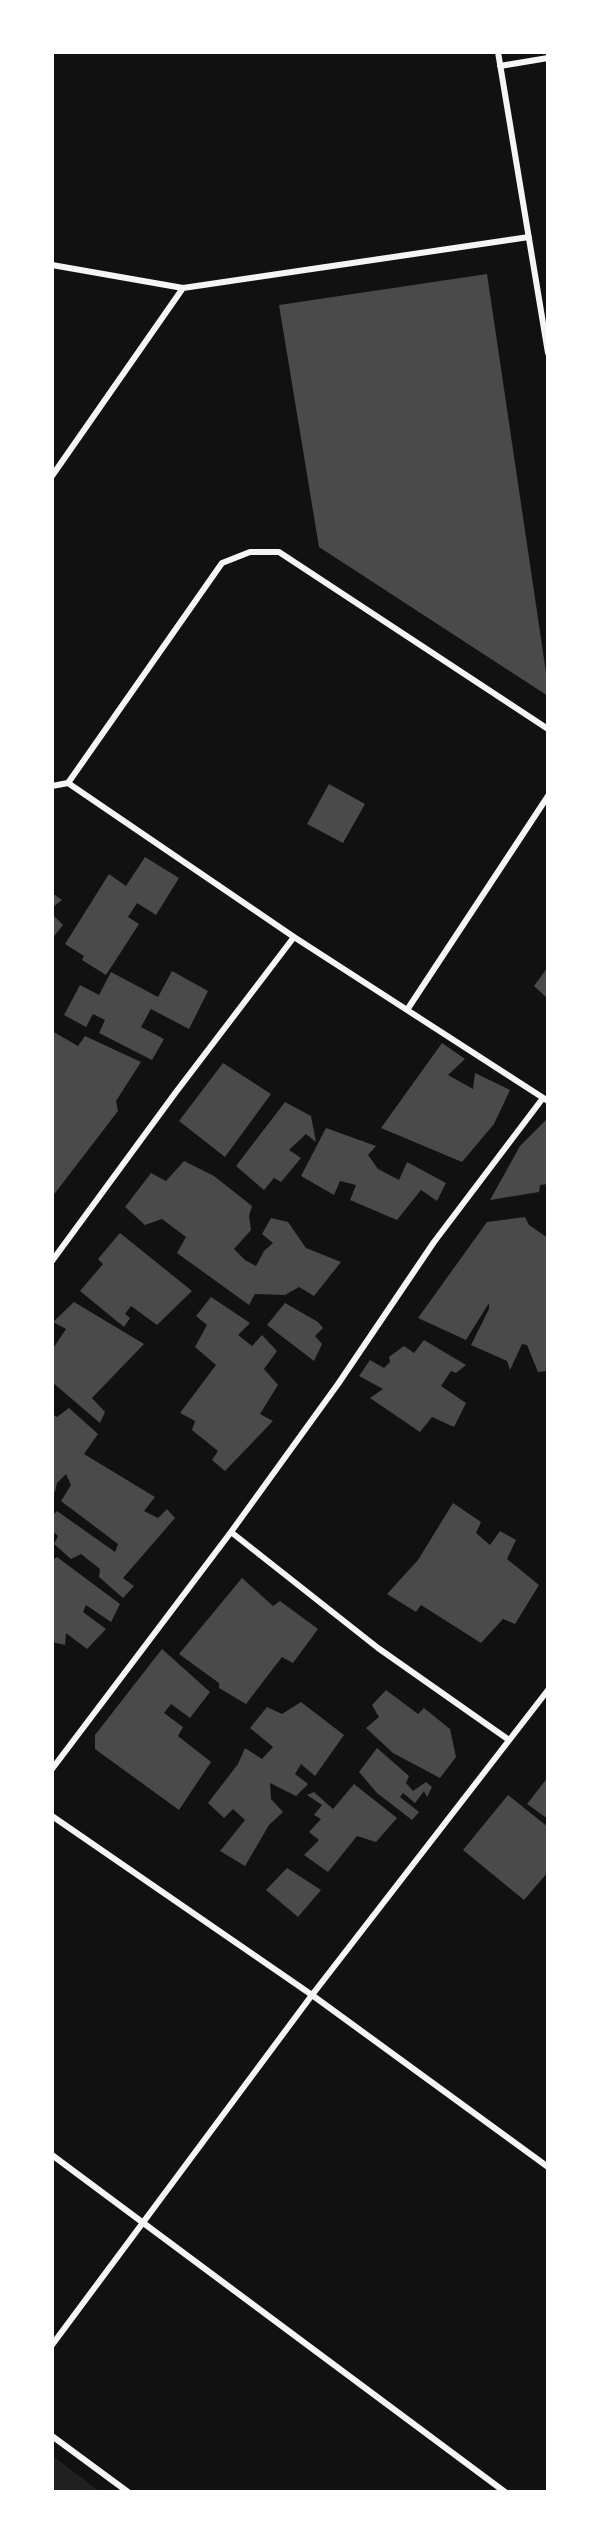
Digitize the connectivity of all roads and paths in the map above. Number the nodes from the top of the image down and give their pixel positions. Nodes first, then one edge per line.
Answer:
1 (498, 52) edge
2 (548, 58) edge
3 (500, 66) junction
4 (529, 237) junction
5 (52, 265) edge
6 (183, 288) junction
7 (545, 328) edge
8 (548, 353) edge
9 (52, 476) edge
10 (548, 729) edge
11 (68, 783) junction
12 (52, 786) edge
13 (548, 796) edge
14 (294, 937) junction
15 (406, 1010) junction
16 (545, 1100) edge
17 (52, 1261) edge
18 (231, 1532) junction
19 (548, 1690) edge
20 (509, 1740) junction
21 (52, 1769) edge
22 (52, 1816) edge
23 (312, 1995) junction
24 (52, 2155) edge
25 (548, 2167) edge
26 (144, 2222) junction
27 (52, 2345) edge
28 (52, 2436) edge
29 (128, 2492) edge
30 (506, 2492) edge

1 - 3 street
2 - 3 street
3 - 4 street
4 - 6 street
4 - 7 street
5 - 6 street
6 - 9 street
7 - 8 street
10 - 11 street
11 - 12 street
11 - 14 street
13 - 15 street
14 - 15 street
14 - 17 street
15 - 16 street
16 - 18 street
18 - 20 street
18 - 21 street
19 - 20 street
20 - 23 street
22 - 23 street
23 - 25 street
23 - 26 street
24 - 26 street
26 - 27 street
26 - 30 street
28 - 29 street

